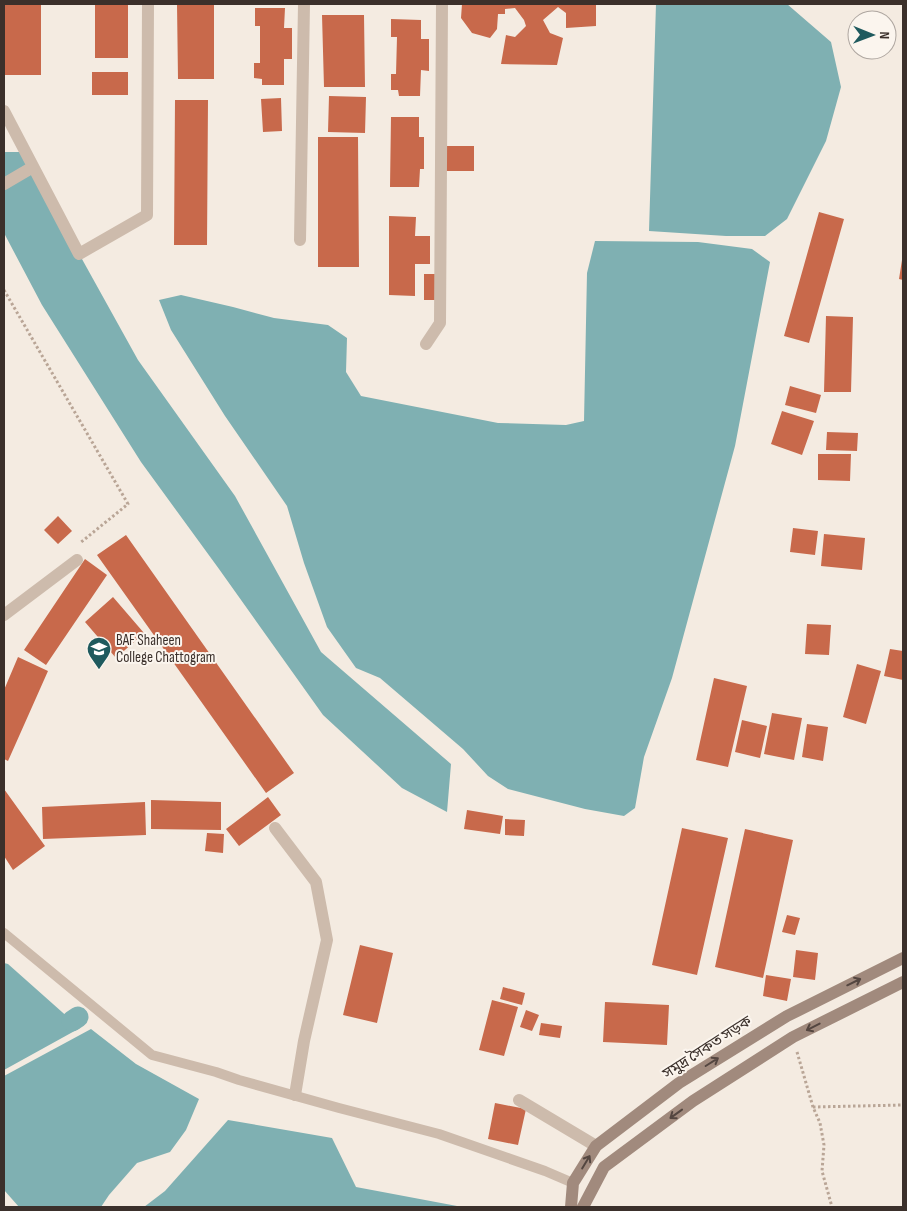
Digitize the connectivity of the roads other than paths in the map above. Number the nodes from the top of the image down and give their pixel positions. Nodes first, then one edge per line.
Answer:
1 (148, 4) edge
2 (304, 4) edge
3 (442, 4) edge
4 (4, 111) edge
5 (33, 166) junction
6 (4, 184) edge
7 (300, 240) dead end
8 (426, 344) dead end
9 (77, 560) dead end
10 (4, 615) edge
11 (275, 828) dead end
12 (4, 933) edge
13 (903, 958) edge
14 (903, 982) edge
15 (295, 1095) junction
16 (519, 1100) dead end
17 (596, 1146) junction
18 (573, 1183) junction
19 (571, 1207) edge
20 (583, 1207) edge

1 - 5 street
2 - 7 street
3 - 8 street
4 - 5 street
5 - 6 street
9 - 10 street
11 - 15 street
12 - 15 lane
17 -> 13 main road, সমুদ্র সৈকত সড়ক
14 -> 20 main road
15 - 18 lane
16 - 17 street
18 -> 17 main road, সমুদ্র সৈকত সড়ক
18 - 19 main road, সমুদ্র সৈকত সড়ক

